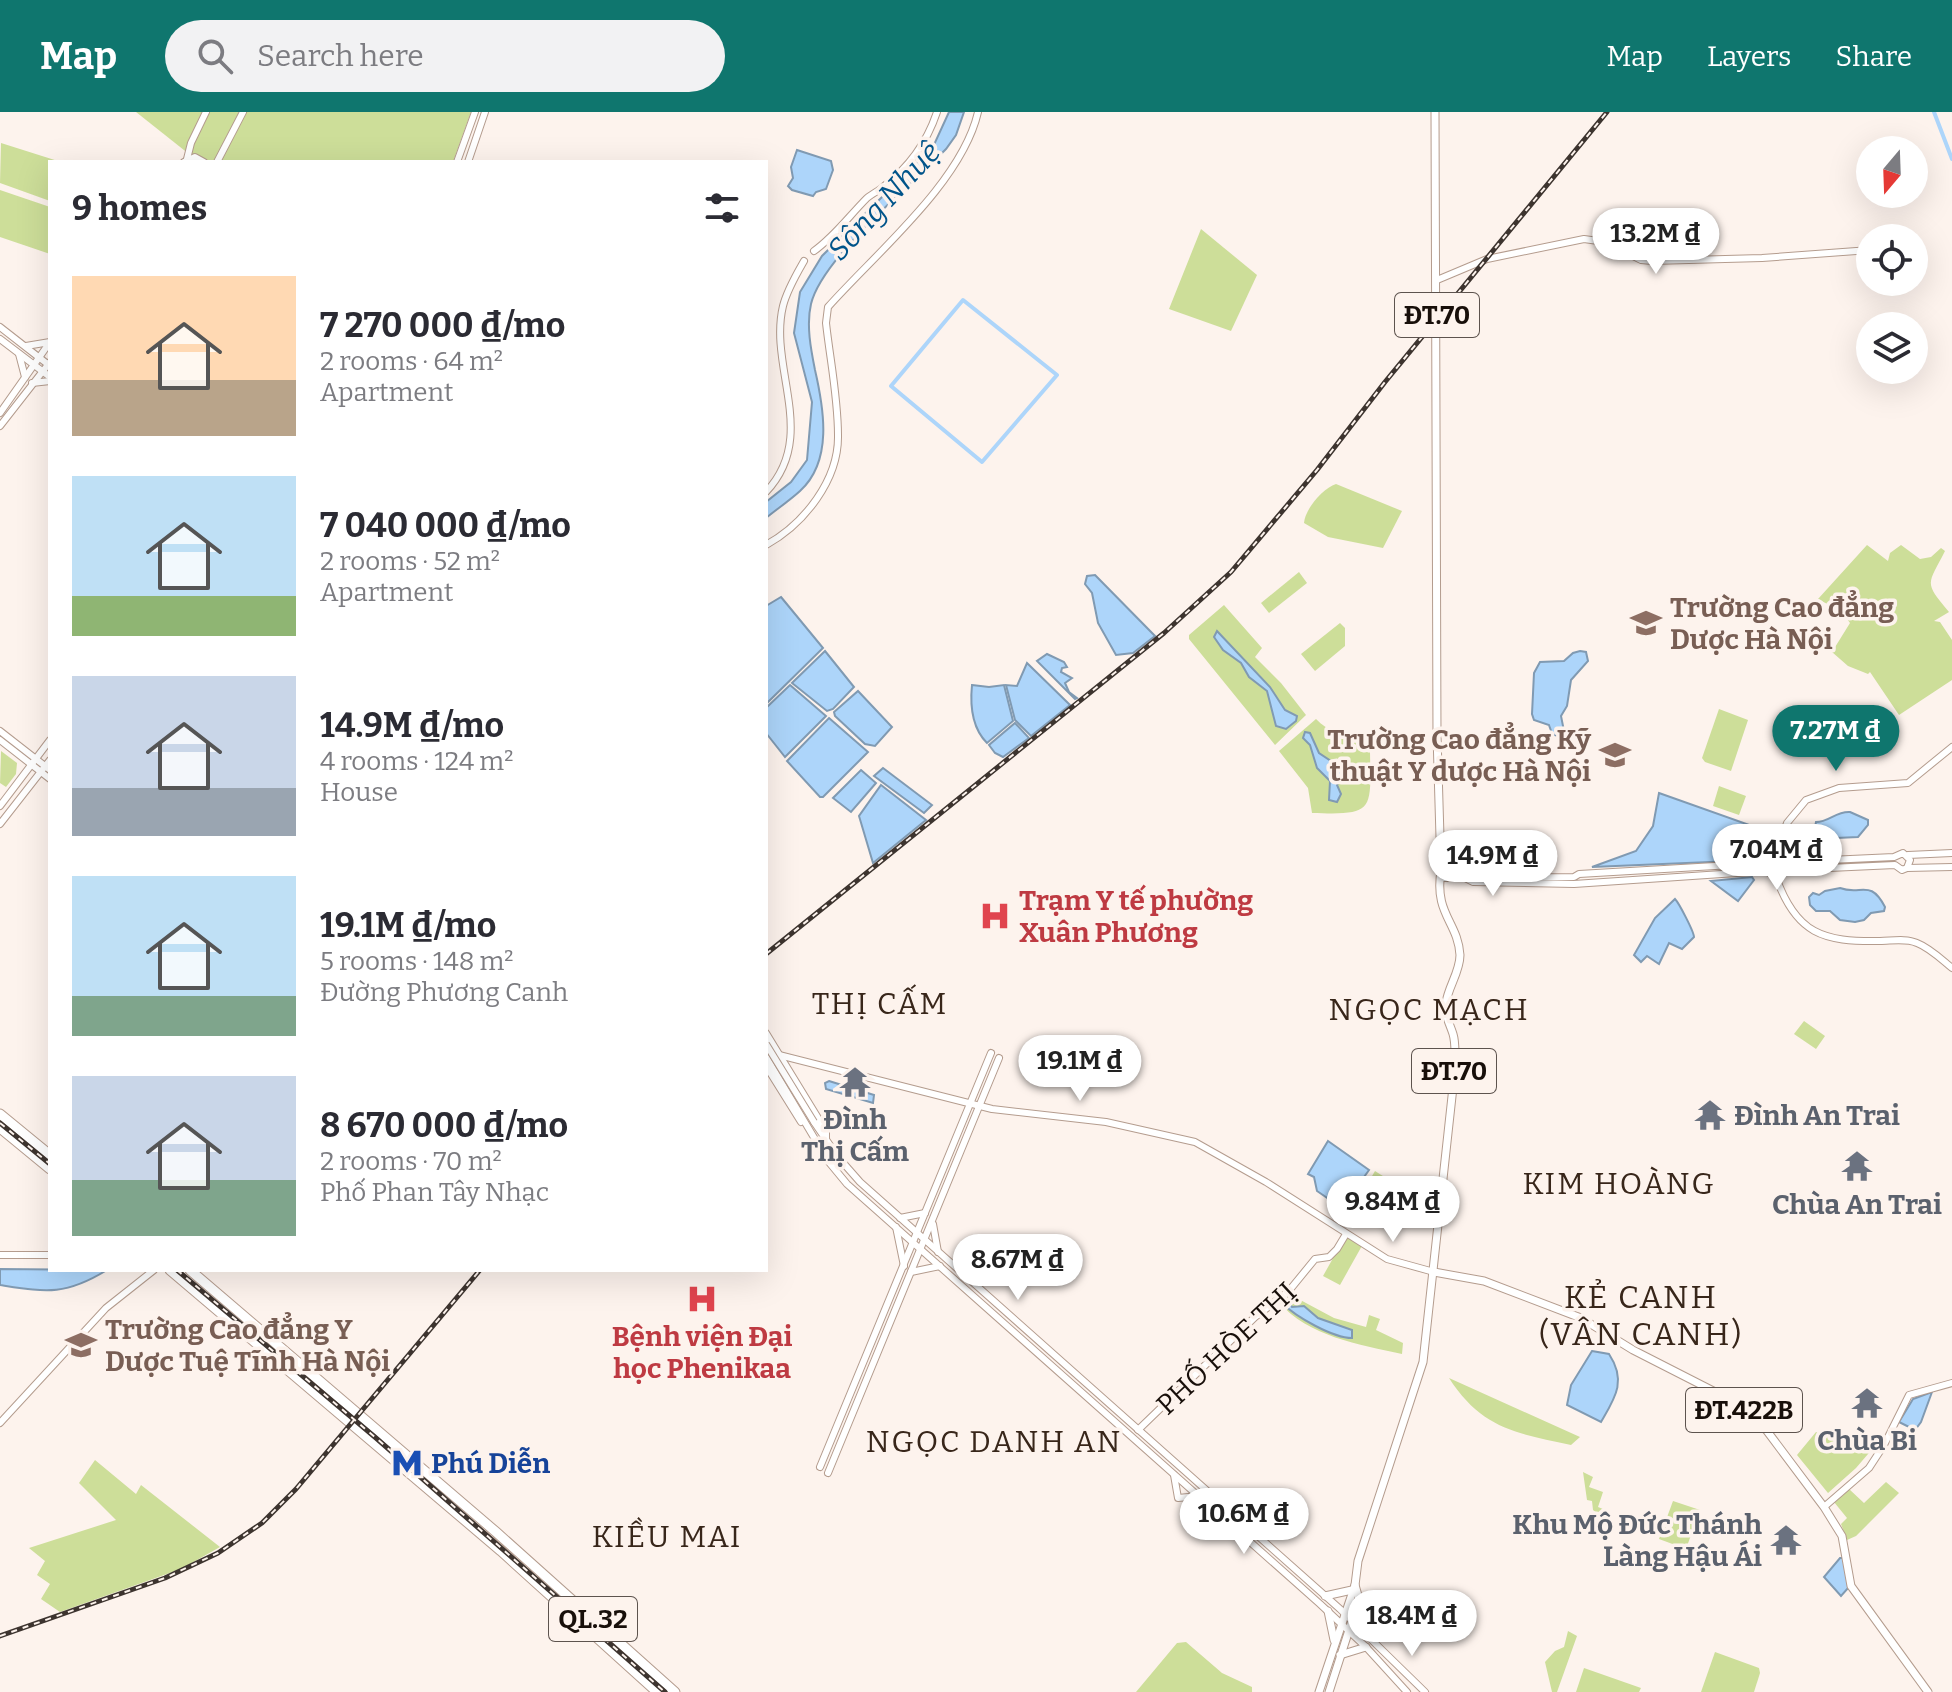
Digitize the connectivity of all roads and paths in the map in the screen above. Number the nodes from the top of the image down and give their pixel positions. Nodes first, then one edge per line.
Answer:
1 (206, 112) edge
2 (243, 112) edge
3 (475, 112) edge
4 (485, 112) edge
5 (937, 112) edge
6 (978, 112) edge
7 (1435, 112) edge
8 (471, 122) junction
9 (481, 126) junction
10 (186, 160) edge
11 (218, 160) edge
12 (458, 160) edge
13 (469, 160) edge
14 (814, 251) dead end
15 (1856, 251) edge
16 (804, 261) dead end
17 (1437, 280) junction
18 (0, 327) edge
19 (0, 339) edge
20 (48, 342) edge
21 (48, 345) edge
22 (25, 346) junction
23 (19, 354) junction
24 (39, 357) junction
25 (48, 363) edge
26 (33, 364) junction
27 (48, 365) edge
28 (42, 371) junction
29 (48, 377) edge
30 (48, 379) edge
31 (27, 383) junction
32 (0, 413) edge
33 (0, 426) edge
34 (768, 490) edge
35 (768, 544) edge
36 (0, 731) edge
37 (0, 740) edge
38 (48, 743) edge
39 (1952, 747) edge
40 (44, 748) junction
41 (24, 754) junction
42 (34, 761) junction
43 (47, 767) edge
44 (23, 776) junction
45 (48, 779) edge
46 (32, 783) junction
47 (0, 806) edge
48 (0, 824) edge
49 (1952, 853) edge
50 (1908, 855) junction
51 (1775, 856) junction
52 (1894, 861) junction
53 (1785, 866) junction
54 (1766, 867) junction
55 (1952, 867) edge
56 (1907, 868) junction
57 (1776, 877) junction
58 (1440, 878) junction
59 (1952, 968) edge
60 (768, 1044) edge
61 (991, 1053) dead end
62 (779, 1055) junction
63 (999, 1058) dead end
64 (768, 1060) edge
65 (768, 1069) edge
66 (969, 1104) junction
67 (979, 1107) junction
68 (0, 1114) edge
69 (811, 1124) junction
70 (0, 1128) edge
71 (822, 1140) junction
72 (32, 1146) junction
73 (48, 1154) edge
74 (48, 1166) edge
75 (925, 1213) junction
76 (900, 1218) junction
77 (932, 1221) junction
78 (896, 1227) junction
79 (917, 1233) junction
80 (1346, 1234) junction
81 (924, 1240) junction
82 (914, 1243) junction
83 (921, 1249) junction
84 (938, 1252) junction
85 (0, 1255) edge
86 (48, 1255) edge
87 (904, 1266) junction
88 (940, 1266) junction
89 (151, 1272) edge
90 (172, 1272) edge
91 (192, 1272) edge
92 (911, 1272) junction
93 (1434, 1272) junction
94 (283, 1349) junction
95 (868, 1353) junction
96 (876, 1356) junction
97 (275, 1358) junction
98 (1952, 1383) edge
99 (332, 1391) junction
100 (323, 1400) junction
101 (359, 1414) junction
102 (0, 1423) edge
103 (351, 1423) junction
104 (1138, 1430) junction
105 (820, 1467) dead end
106 (828, 1473) dead end
107 (1174, 1474) junction
108 (1199, 1496) junction
109 (1824, 1507) junction
110 (546, 1585) junction
111 (1354, 1588) junction
112 (1325, 1596) junction
113 (1359, 1599) junction
114 (1328, 1611) junction
115 (1344, 1613) junction
116 (1352, 1620) junction
117 (1341, 1623) junction
118 (1348, 1630) junction
119 (1371, 1637) junction
120 (1334, 1642) junction
121 (1366, 1647) junction
122 (1336, 1656) junction
123 (657, 1692) edge
124 (675, 1692) edge
125 (1319, 1692) edge
126 (1329, 1692) edge
127 (1407, 1692) edge
128 (1425, 1692) edge
129 (1928, 1692) edge

1 - 10 street
2 - 11 street
3 - 8 street
4 - 9 street
5 - 14 street
6 - 35 street
7 - 17 main road, ĐT.70
8 - 9 street
8 - 12 street
9 - 13 street
15 - 17 street
16 - 34 street
17 - 58 main road, ĐT.70
18 - 22 street
19 - 23 street
20 - 22 street
21 - 24 street
22 - 24 street
23 - 26 street
23 - 31 street
24 - 25 street
24 - 26 street
26 - 28 street
26 - 31 street
27 - 28 street
28 - 29 street
28 - 31 street
30 - 31 street
31 - 32 street
31 - 33 street
36 - 41 street
37 - 41 street
38 - 40 street
39 - 51 street
40 - 41 street
40 - 42 street
41 - 42 street
41 - 44 street
42 - 43 street
42 - 44 street
43 - 46 street
44 - 47 street
45 - 46 street
46 - 48 street
49 - 50 street
50 - 52 street
50 - 56 street
51 - 53 street
51 - 54 street
52 - 53 street
52 - 56 street
53 - 57 street
54 - 57 street
54 - 58 street
55 - 56 street
57 - 59 street
58 - 93 main road, ĐT.70
60 - 62 street
60 - 69 street, bridge
61 - 66 street
62 - 66 street
62 - 71 street
63 - 67 street
64 - 69 street
65 - 71 street
66 - 67 street
66 - 75 street
67 - 77 street
67 - 80 street
68 - 72 highway
69 - 71 street
70 - 72 highway
71 - 76 street
71 - 78 street
72 - 73 highway
72 - 74 highway
75 - 76 street
75 - 79 street
76 - 79 street
77 - 81 street
77 - 84 street
78 - 82 street
78 - 87 street
79 - 81 street
79 - 82 street
80 - 93 street
80 - 104 street, PHỐ HÒE THỊ
81 - 83 street
81 - 84 street
82 - 83 street
82 - 87 street
83 - 88 street
83 - 92 street
84 - 104 street
85 - 86 street
87 - 95 street
88 - 92 street
88 - 107 street
89 - 102 street
90 - 97 highway, QL.32
91 - 94 highway, QL.32
92 - 96 street
93 - 109 main road, ĐT.422B
93 - 111 main road, ĐT.70
94 - 97 highway
94 - 99 highway, QL.32
95 - 96 street
95 - 105 street
96 - 106 street
97 - 100 highway, QL.32
98 - 109 street
99 - 100 highway
99 - 101 highway, QL.32
100 - 103 highway, QL.32
101 - 103 highway
101 - 110 highway, QL.32
103 - 110 highway, QL.32
104 - 112 street
107 - 108 street
107 - 108 street
108 - 114 street
109 - 129 main road, ĐT.422B
110 - 123 highway, QL.32
110 - 124 highway, QL.32
111 - 112 main road
111 - 113 main road, ĐT.70
111 - 115 main road, ĐT.70
112 - 115 street
113 - 116 main road, ĐT.70
113 - 119 main road
114 - 117 street
114 - 120 main road
115 - 116 street
115 - 117 main road, ĐT.70
116 - 118 main road, ĐT.70
116 - 119 street
117 - 118 street
117 - 120 main road, ĐT.70
118 - 121 street
118 - 122 main road, ĐT.70
119 - 121 street
119 - 128 street
120 - 122 main road, ĐT.70
121 - 122 main road
121 - 127 street
122 - 125 main road, ĐT.70
122 - 126 main road, ĐT.70

